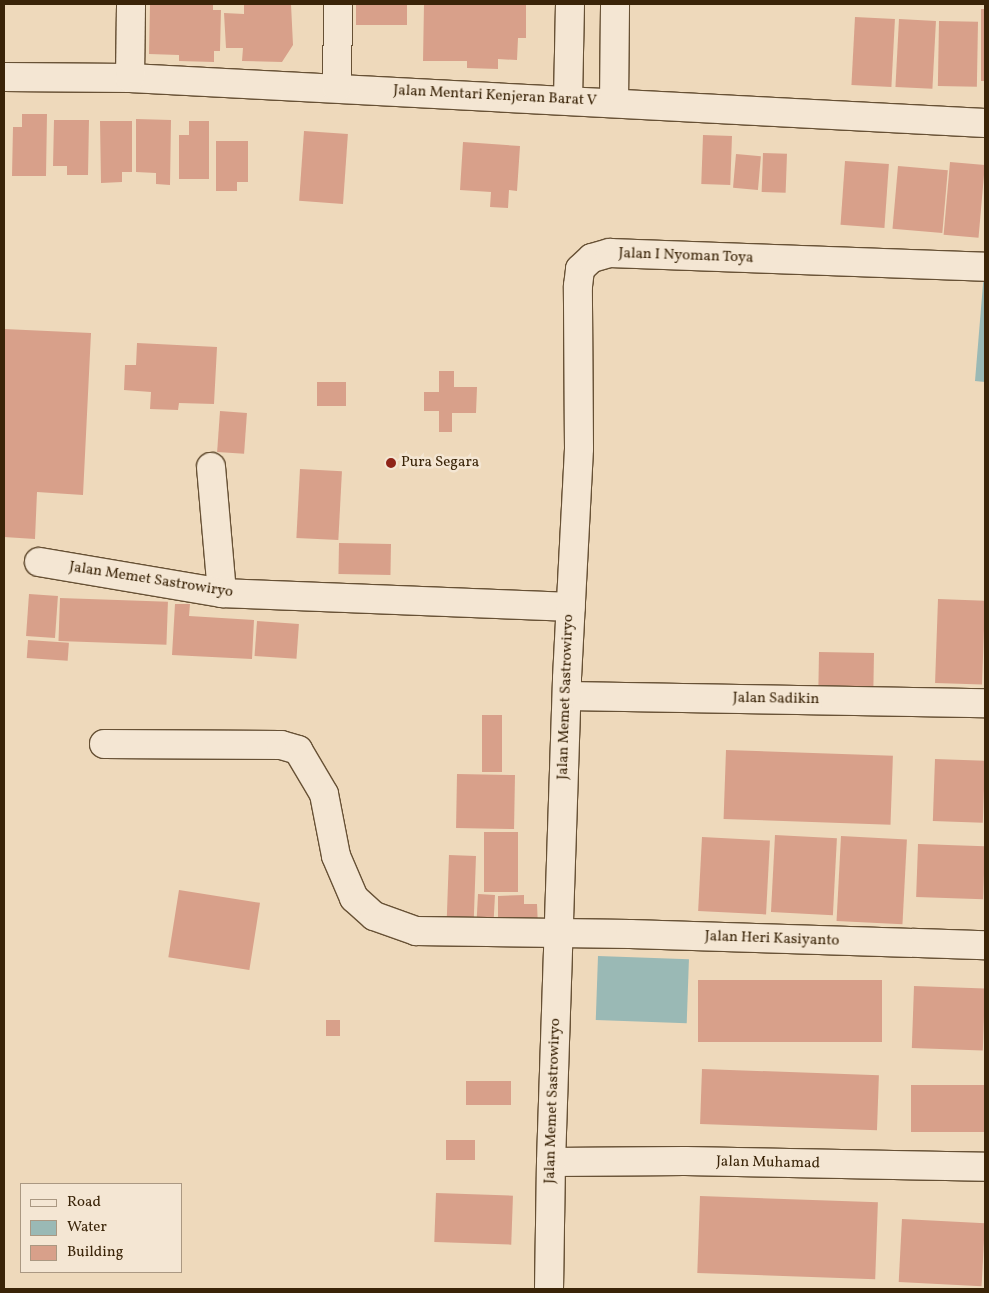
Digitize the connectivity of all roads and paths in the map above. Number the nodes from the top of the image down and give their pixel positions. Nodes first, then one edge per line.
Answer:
1 (131, 4) edge
2 (338, 4) edge
3 (570, 4) edge
4 (615, 4) edge
5 (4, 77) edge
6 (130, 78) junction
7 (337, 88) junction
8 (568, 100) junction
9 (614, 103) junction
10 (985, 123) edge
11 (985, 267) edge
12 (211, 467) dead end
13 (39, 562) dead end
14 (222, 593) junction
15 (571, 607) junction
16 (567, 696) junction
17 (985, 703) edge
18 (104, 744) dead end
19 (558, 932) junction
20 (985, 945) edge
21 (551, 1162) junction
22 (985, 1168) edge
23 (549, 1289) edge

1 - 6 street
2 - 7 street
3 - 8 street
4 - 9 street
5 - 6 street, Jalan Mentari Kenjeran Barat V
6 - 7 street, Jalan Mentari Kenjeran Barat V
7 - 8 street, Jalan Mentari Kenjeran Barat V
8 - 9 street, Jalan Mentari Kenjeran Barat V
9 - 10 street, Jalan Mentari Kenjeran Barat V
11 - 15 street, Jalan I Nyoman Toya
12 - 14 street
13 - 14 street, Jalan Memet Sastrowiryo
14 - 15 street, Jalan Memet Sastrowiryo
15 - 16 street, Jalan Memet Sastrowiryo
16 - 17 street, Jalan Sadikin
16 - 19 street, Jalan Memet Sastrowiryo
18 - 19 street, Jalan Heri Kasiyanto
19 - 20 street, Jalan Heri Kasiyanto
19 - 21 street, Jalan Memet Sastrowiryo
21 - 22 street, Jalan Muhamad
21 - 23 street, Jalan Memet Sastrowiryo

